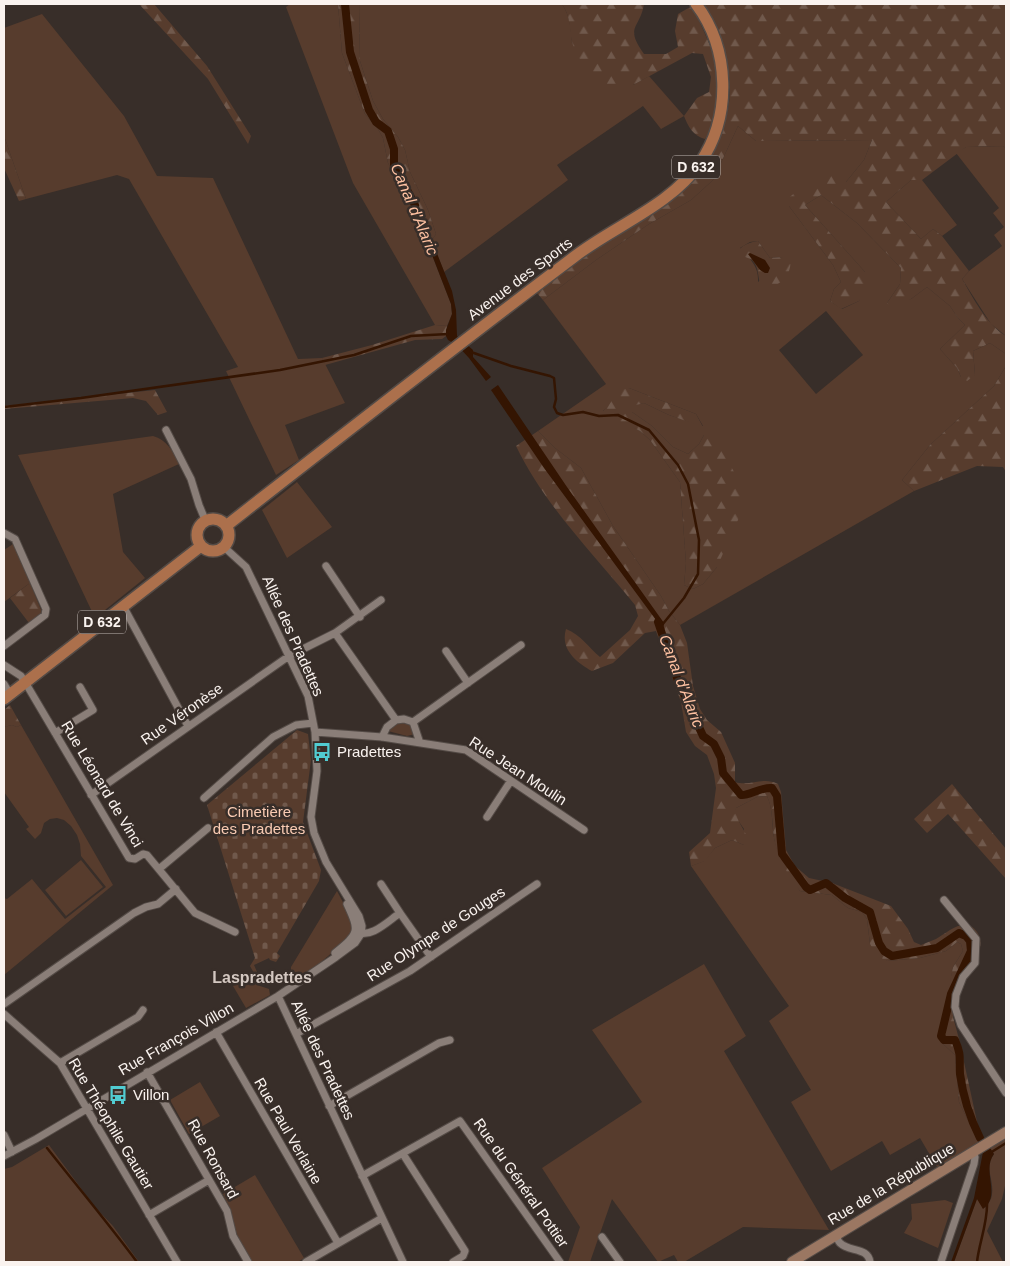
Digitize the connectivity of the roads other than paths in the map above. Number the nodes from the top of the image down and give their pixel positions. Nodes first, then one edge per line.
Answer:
1 (696, 4) edge
2 (166, 430) dead end
3 (206, 522) junction
4 (226, 526) junction
5 (4, 533) edge
6 (202, 546) junction
7 (224, 547) junction
8 (326, 566) dead end
9 (381, 600) dead end
10 (123, 606) junction
11 (360, 617) junction
12 (335, 634) junction
13 (521, 645) dead end
14 (4, 646) edge
15 (446, 651) dead end
16 (289, 656) junction
17 (4, 665) edge
18 (25, 682) junction
19 (468, 683) junction
20 (80, 687) dead end
21 (6, 692) edge
22 (396, 720) junction
23 (413, 722) junction
24 (313, 723) junction
25 (188, 726) junction
26 (315, 732) junction
27 (55, 733) junction
28 (382, 737) junction
29 (420, 743) junction
30 (510, 782) junction
31 (91, 796) junction
32 (204, 798) dead end
33 (487, 818) dead end
34 (208, 828) dead end
35 (584, 830) dead end
36 (159, 869) junction
37 (381, 884) dead end
38 (537, 884) dead end
39 (176, 889) junction
40 (944, 900) dead end
41 (400, 913) junction
42 (235, 932) dead end
43 (359, 933) junction
44 (431, 957) junction
45 (278, 996) junction
46 (4, 1004) edge
47 (143, 1010) dead end
48 (4, 1014) edge
49 (216, 1032) junction
50 (296, 1034) junction
51 (450, 1040) dead end
52 (60, 1063) junction
53 (147, 1072) junction
54 (1006, 1093) edge
55 (329, 1106) junction
56 (87, 1107) junction
57 (1006, 1132) edge
58 (4, 1135) edge
59 (975, 1151) junction
60 (12, 1152) junction
61 (403, 1154) junction
62 (4, 1156) edge
63 (362, 1176) junction
64 (209, 1180) junction
65 (149, 1215) junction
66 (382, 1218) junction
67 (836, 1235) junction
68 (602, 1237) dead end
69 (338, 1243) junction
70 (316, 1260) edge
71 (177, 1262) edge
72 (248, 1262) edge
73 (306, 1262) edge
74 (403, 1262) edge
75 (453, 1262) edge
76 (560, 1262) edge
77 (620, 1262) edge
78 (792, 1262) edge
79 (870, 1262) edge
80 (940, 1262) edge

1 - 4 main road, Avenue des Sports / D 632
2 - 3 street
3 - 4 main road
3 - 6 main road
4 - 7 main road
5 - 14 street
6 - 7 main road
6 - 10 main road, D 632
7 - 16 street, Allée des Pradettes
8 - 11 street
9 - 11 street, Rue Véronèse
10 - 18 main road, D 632
10 - 25 street
11 - 12 street, Rue Véronèse
12 - 16 street, Rue Véronèse
12 - 22 street
13 - 19 street
15 - 19 street
16 - 24 street, Allée des Pradettes
16 - 25 street, Rue Véronèse
17 - 18 street, Rue Léonard de Vinci
18 - 21 main road, D 632
18 - 27 street, Rue Léonard de Vinci
19 - 23 street
20 - 27 street
22 - 23 street
22 - 28 street
23 - 29 street
24 - 26 street, Allée des Pradettes
24 - 32 street
25 - 31 street, Rue Véronèse
26 - 28 street, Rue Jean Moulin
26 - 43 street, Allée des Pradettes
27 - 31 street, Rue Léonard de Vinci
28 - 29 street, Rue Jean Moulin
29 - 30 street, Rue Jean Moulin
30 - 33 street
30 - 35 street, Rue Jean Moulin
31 - 36 street, Rue Léonard de Vinci
34 - 36 street
36 - 39 street, Rue Léonard de Vinci
37 - 41 street
38 - 44 street, Rue Olympe de Gouges
39 - 42 street, Rue Léonard de Vinci
39 - 46 street
40 - 54 street
41 - 43 street
41 - 44 street
43 - 45 street, Allée des Pradettes
44 - 50 street, Rue Olympe de Gouges
45 - 49 street, Rue François Villon
45 - 50 street, Allée des Pradettes
47 - 52 street
48 - 52 street, Rue Théophile Gautier
49 - 53 street, Rue François Villon
49 - 69 street, Rue Paul Verlaine
50 - 55 street, Allée des Pradettes
51 - 55 street
52 - 56 street, Rue Théophile Gautier
53 - 56 street, Rue François Villon
53 - 64 street, Rue Ronsard
55 - 63 street, Allée des Pradettes
56 - 60 street, Rue François Villon
56 - 65 street, Rue Théophile Gautier
57 - 59 street, Rue de la République
58 - 60 street
59 - 67 street, Rue de la République
59 - 80 street
60 - 62 street, Rue François Villon
61 - 63 street
61 - 75 street
61 - 76 street, Rue du Général Pottier
63 - 66 street, Allée des Pradettes
64 - 65 street
64 - 72 street, Rue Ronsard
65 - 71 street, Rue Théophile Gautier
66 - 69 street
66 - 74 street, Allée des Pradettes
67 - 78 street, Rue de la République
67 - 79 street
68 - 77 street
69 - 70 street
70 - 73 street

